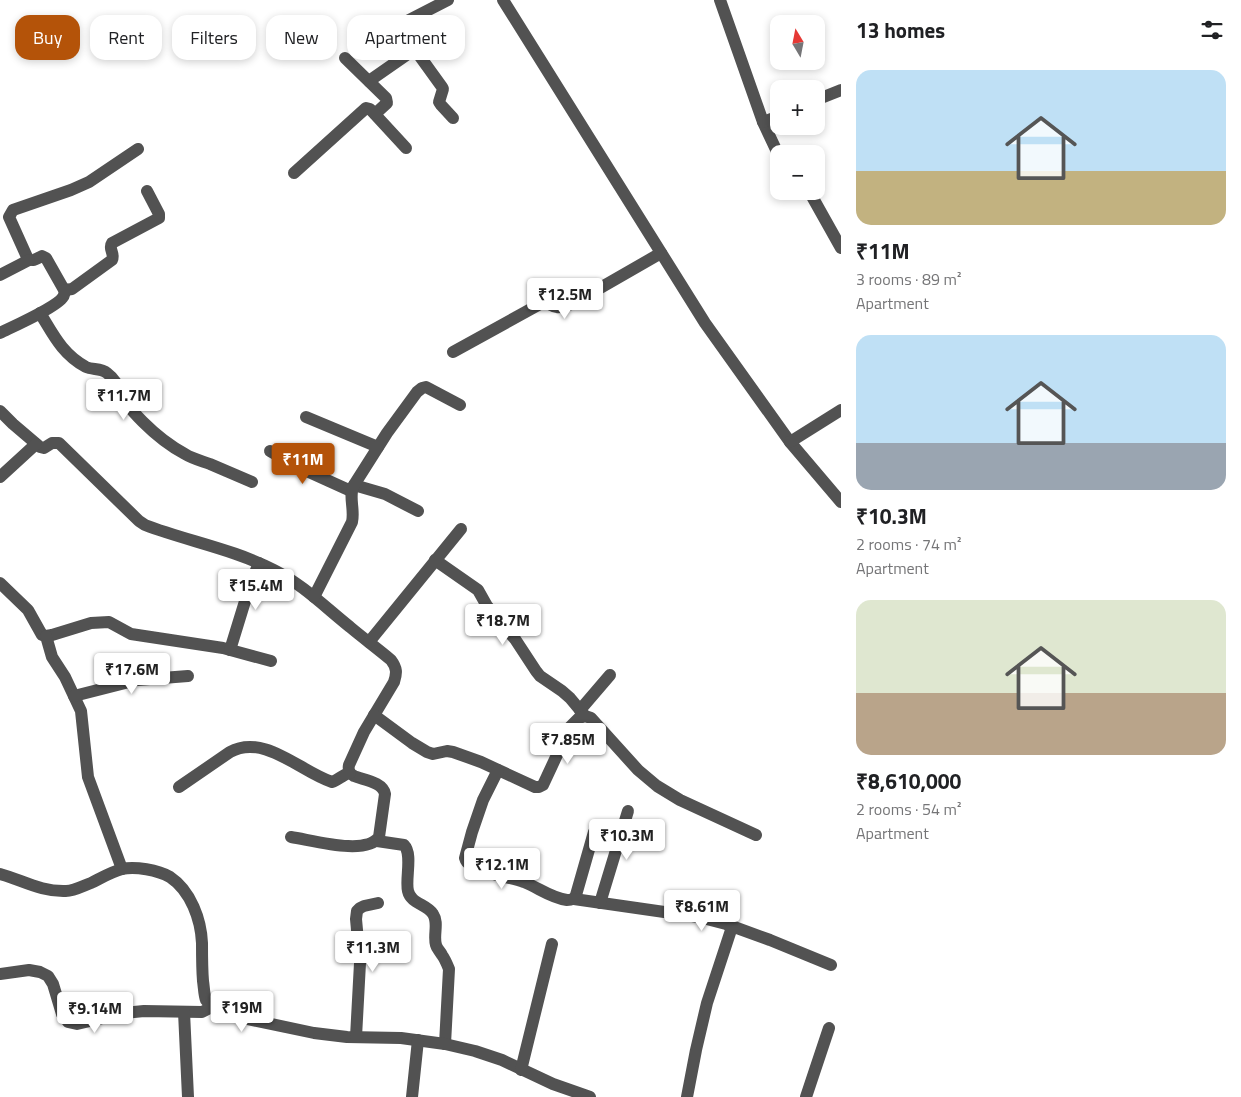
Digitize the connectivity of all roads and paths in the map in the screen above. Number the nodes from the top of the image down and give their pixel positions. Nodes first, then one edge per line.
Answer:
1 (448, 0) edge
2 (503, 0) edge
3 (720, 0) edge
4 (419, 15) edge
5 (345, 58) dead end
6 (399, 60) edge
7 (423, 60) edge
8 (369, 81) junction
9 (841, 90) edge
10 (825, 96) edge
11 (375, 114) junction
12 (453, 118) dead end
13 (770, 119) edge
14 (763, 122) junction
15 (774, 145) edge
16 (138, 148) dead end
17 (406, 148) dead end
18 (294, 173) dead end
19 (147, 190) dead end
20 (814, 200) edge
21 (841, 248) edge
22 (661, 253) junction
23 (29, 260) junction
24 (0, 275) edge
25 (65, 290) junction
26 (40, 313) junction
27 (0, 333) edge
28 (453, 352) dead end
29 (460, 405) dead end
30 (841, 410) edge
31 (0, 411) edge
32 (306, 417) dead end
33 (790, 442) junction
34 (36, 444) junction
35 (378, 447) junction
36 (270, 451) dead end
37 (0, 476) edge
38 (252, 482) dead end
39 (353, 488) junction
40 (841, 502) edge
41 (418, 511) dead end
42 (461, 529) dead end
43 (435, 560) junction
44 (259, 563) junction
45 (0, 583) edge
46 (314, 597) junction
47 (46, 636) junction
48 (368, 642) junction
49 (230, 650) junction
50 (271, 661) dead end
51 (610, 675) dead end
52 (188, 676) dead end
53 (74, 696) junction
54 (583, 713) junction
55 (374, 715) junction
56 (498, 770) junction
57 (350, 773) junction
58 (180, 787) dead end
59 (628, 811) dead end
60 (594, 832) dead end
61 (756, 835) dead end
62 (291, 837) dead end
63 (377, 841) junction
64 (122, 869) junction
65 (0, 874) edge
66 (574, 899) junction
67 (378, 903) dead end
68 (600, 903) junction
69 (732, 926) junction
70 (552, 944) dead end
71 (831, 965) dead end
72 (0, 974) edge
73 (212, 1008) junction
74 (184, 1012) junction
75 (829, 1028) dead end
76 (356, 1037) junction
77 (418, 1040) junction
78 (445, 1044) junction
79 (521, 1070) junction
80 (188, 1097) edge
81 (412, 1097) edge
82 (590, 1097) edge
83 (687, 1097) edge
84 (806, 1097) edge

1 - 4 street
2 - 22 street
3 - 14 street
5 - 8 street
6 - 8 street
7 - 12 street
8 - 11 street
9 - 10 street
11 - 17 street
11 - 18 street
13 - 14 street
14 - 15 street
16 - 23 street
19 - 25 street
20 - 21 street
22 - 28 street
22 - 33 street
23 - 24 street
23 - 25 street
25 - 26 street
26 - 27 street
26 - 38 street
29 - 35 street
30 - 33 street
31 - 34 street
32 - 35 street
33 - 40 street
34 - 37 street
34 - 44 street
35 - 39 street
36 - 39 street
39 - 41 street
39 - 46 street
42 - 43 street
43 - 48 street
43 - 54 street
44 - 46 street
44 - 49 street
45 - 47 street
46 - 48 street
47 - 49 street
47 - 53 street
48 - 55 street
49 - 50 street
51 - 54 street
52 - 53 street
53 - 64 street
54 - 56 street
54 - 61 street
55 - 56 street
55 - 57 street
56 - 66 street
57 - 58 street
57 - 63 street
59 - 68 street
60 - 66 street
62 - 63 street
63 - 78 street
64 - 65 street
64 - 73 street
66 - 68 street
67 - 76 street
68 - 69 street
69 - 71 street
69 - 83 street
70 - 79 street
72 - 74 street
73 - 74 street
73 - 76 street
74 - 80 street
75 - 84 street
76 - 77 street
77 - 78 street
77 - 81 street
78 - 79 street
79 - 82 street

